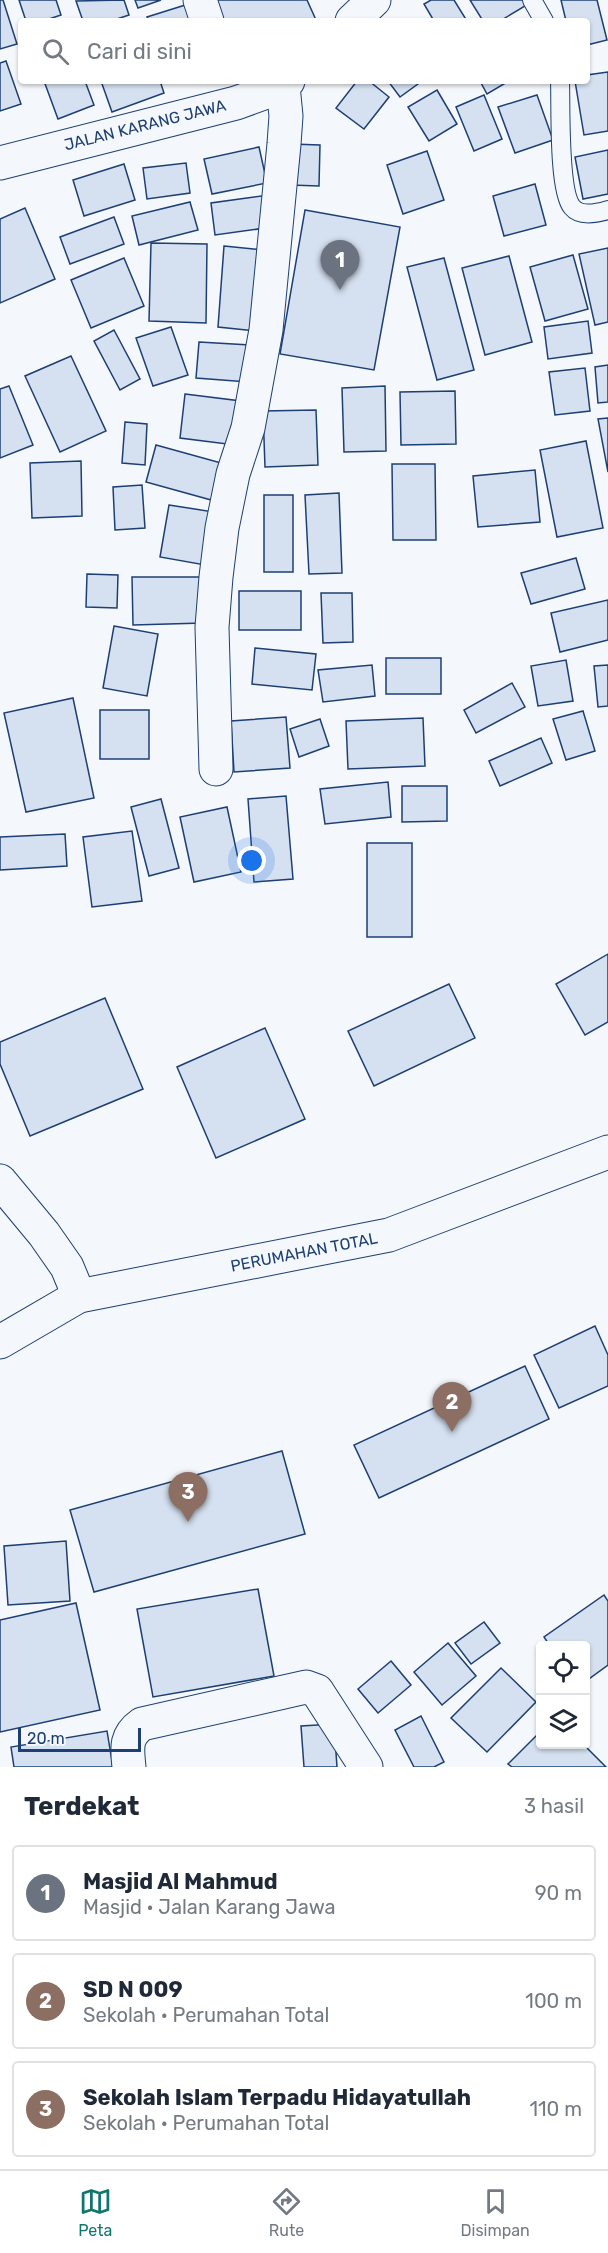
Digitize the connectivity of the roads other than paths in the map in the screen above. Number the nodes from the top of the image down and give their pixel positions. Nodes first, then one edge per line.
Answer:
1 (200, 0) edge
2 (374, 0) edge
3 (532, 0) edge
4 (206, 18) edge
5 (355, 18) edge
6 (542, 18) edge
7 (280, 84) edge
8 (286, 84) edge
9 (560, 84) edge
10 (232, 92) edge
11 (0, 162) edge
12 (608, 210) edge
13 (216, 769) dead end
14 (608, 1152) edge
15 (0, 1181) edge
16 (79, 1296) junction
17 (0, 1341) edge
18 (129, 1767) edge
19 (366, 1767) edge

1 - 4 street
2 - 5 street
3 - 6 lane
7 - 10 street, JALAN KARANG JAWA
8 - 13 street
9 - 12 lane
10 - 11 street, JALAN KARANG JAWA
14 - 16 street, PERUMAHAN TOTAL
15 - 16 street
16 - 17 street, PERUMAHAN TOTAL
18 - 19 street

